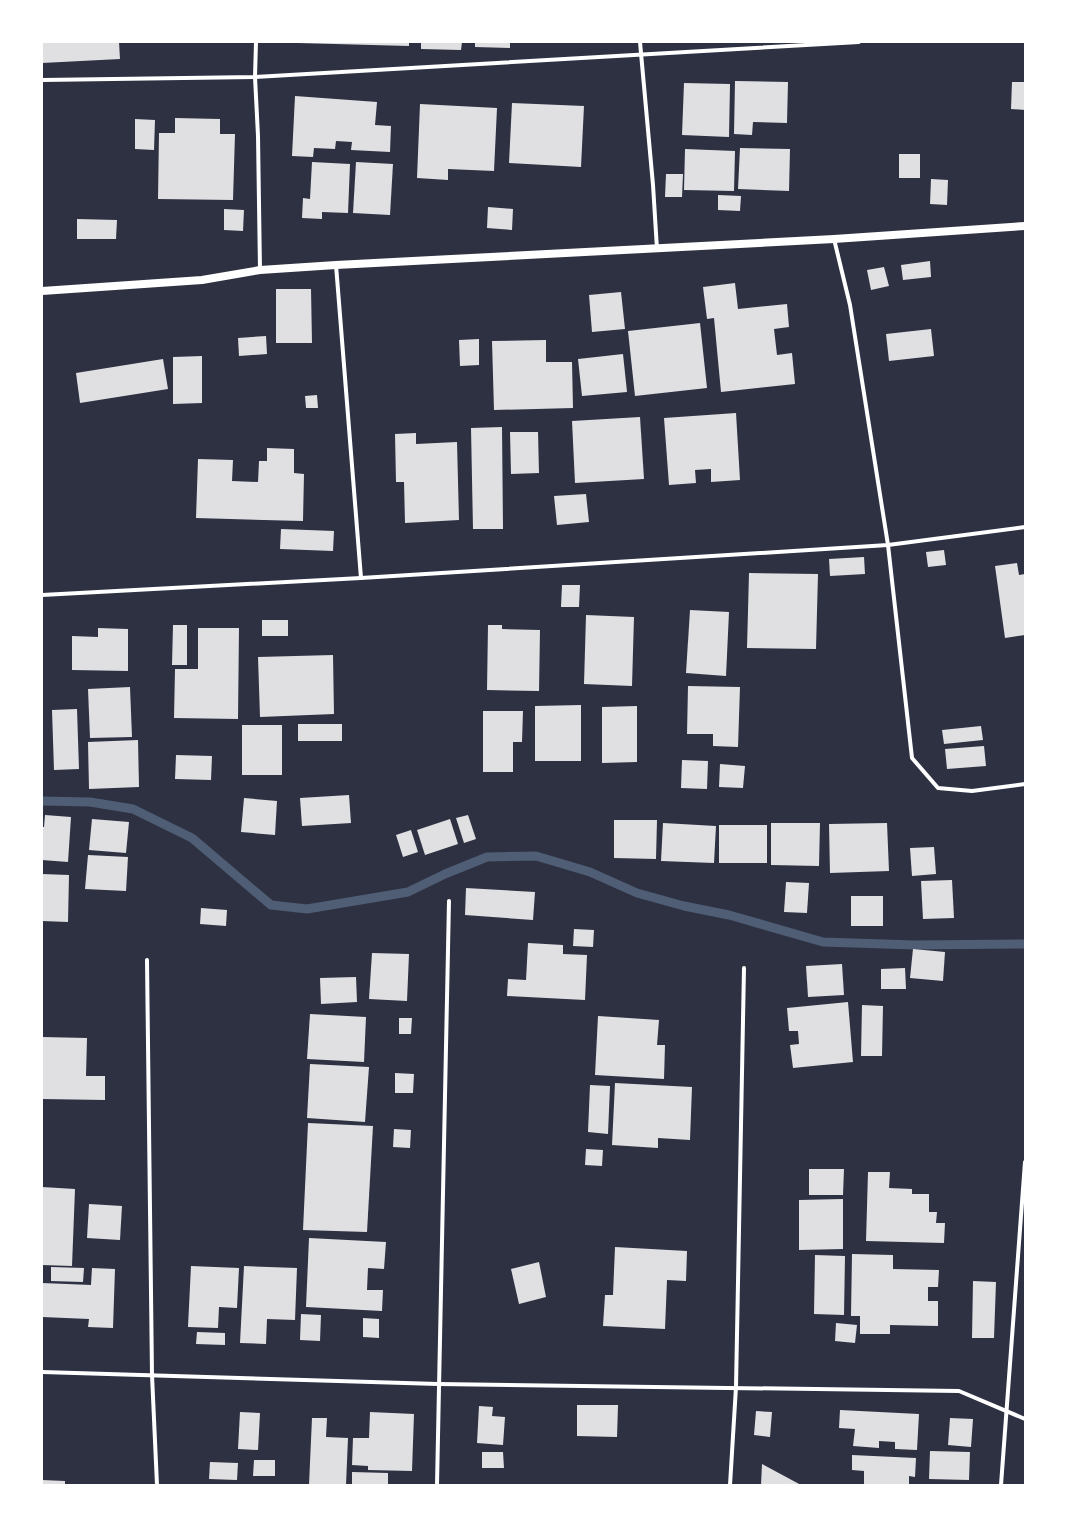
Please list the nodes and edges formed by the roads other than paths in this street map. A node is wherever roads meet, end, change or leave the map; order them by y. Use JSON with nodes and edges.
{"nodes":[{"id":1,"x":256,"y":42,"type":"edge"},
{"id":2,"x":640,"y":42,"type":"edge"},
{"id":3,"x":859,"y":42,"type":"edge"},
{"id":4,"x":640,"y":55,"type":"junction"},
{"id":5,"x":255,"y":77,"type":"junction"},
{"id":6,"x":42,"y":80,"type":"edge"},
{"id":7,"x":1025,"y":226,"type":"edge"},
{"id":8,"x":834,"y":240,"type":"junction"},
{"id":9,"x":657,"y":249,"type":"junction"},
{"id":10,"x":336,"y":265,"type":"junction"},
{"id":11,"x":260,"y":270,"type":"junction"},
{"id":12,"x":42,"y":291,"type":"edge"},
{"id":13,"x":1025,"y":527,"type":"edge"},
{"id":14,"x":888,"y":545,"type":"junction"},
{"id":15,"x":361,"y":578,"type":"junction"},
{"id":16,"x":42,"y":595,"type":"edge"},
{"id":17,"x":1025,"y":784,"type":"edge"},
{"id":18,"x":449,"y":901,"type":"dead end"},
{"id":19,"x":147,"y":960,"type":"dead end"},
{"id":20,"x":744,"y":968,"type":"dead end"},
{"id":21,"x":1025,"y":1162,"type":"edge"},
{"id":22,"x":42,"y":1372,"type":"edge"},
{"id":23,"x":152,"y":1375,"type":"junction"},
{"id":24,"x":438,"y":1384,"type":"junction"},
{"id":25,"x":736,"y":1387,"type":"junction"},
{"id":26,"x":1007,"y":1411,"type":"junction"},
{"id":27,"x":1025,"y":1419,"type":"edge"},
{"id":28,"x":157,"y":1485,"type":"edge"},
{"id":29,"x":437,"y":1485,"type":"edge"},
{"id":30,"x":730,"y":1485,"type":"edge"},
{"id":31,"x":1001,"y":1485,"type":"edge"}],
"edges":[{"from":1,"to":5,"type":"street"},
{"from":2,"to":4,"type":"street"},
{"from":3,"to":4,"type":"street"},
{"from":4,"to":5,"type":"street"},
{"from":4,"to":9,"type":"street"},
{"from":5,"to":6,"type":"street"},
{"from":5,"to":11,"type":"street"},
{"from":7,"to":8,"type":"main road"},
{"from":8,"to":9,"type":"main road"},
{"from":8,"to":14,"type":"street"},
{"from":9,"to":10,"type":"main road"},
{"from":10,"to":11,"type":"main road"},
{"from":10,"to":15,"type":"street"},
{"from":11,"to":12,"type":"main road"},
{"from":13,"to":14,"type":"street"},
{"from":14,"to":15,"type":"street"},
{"from":14,"to":17,"type":"street"},
{"from":15,"to":16,"type":"street"},
{"from":18,"to":24,"type":"street"},
{"from":19,"to":23,"type":"street"},
{"from":20,"to":25,"type":"street"},
{"from":21,"to":26,"type":"street"},
{"from":22,"to":23,"type":"street"},
{"from":23,"to":24,"type":"street"},
{"from":23,"to":28,"type":"street"},
{"from":24,"to":25,"type":"street"},
{"from":24,"to":29,"type":"street"},
{"from":25,"to":26,"type":"street"},
{"from":25,"to":30,"type":"street"},
{"from":26,"to":27,"type":"street"},
{"from":26,"to":31,"type":"street"}]}
